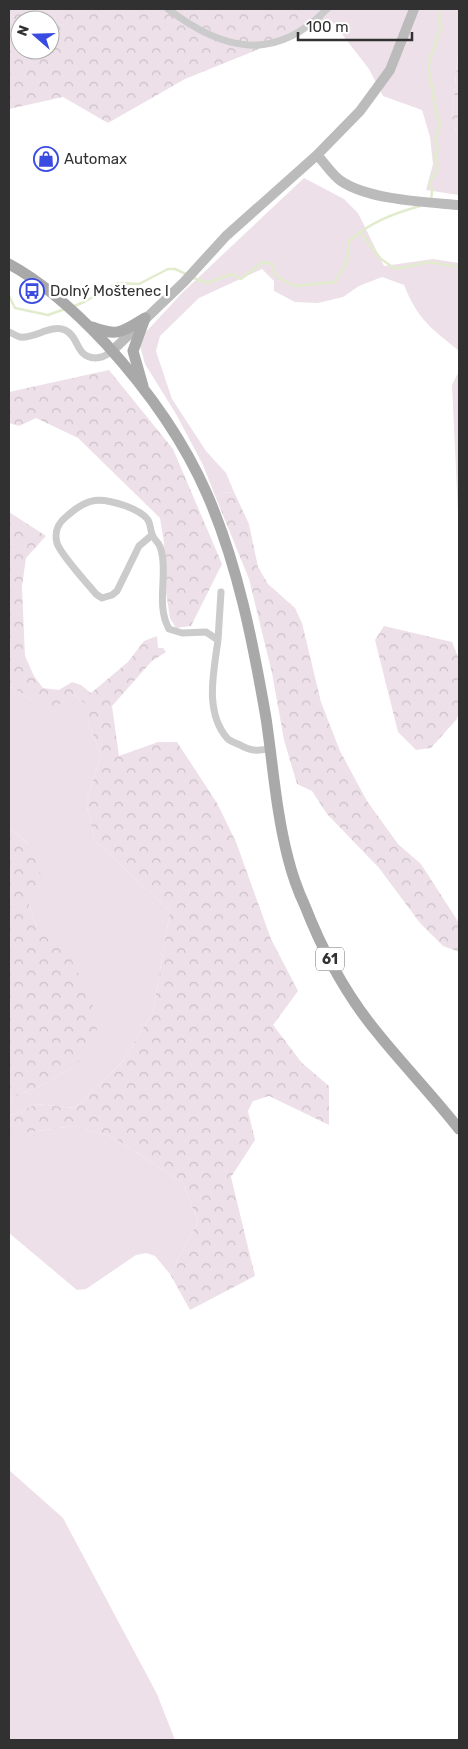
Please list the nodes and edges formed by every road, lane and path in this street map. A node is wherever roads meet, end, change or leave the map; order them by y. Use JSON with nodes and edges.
{"nodes":[{"id":1,"x":168,"y":9,"type":"edge"},
{"id":2,"x":327,"y":9,"type":"edge"},
{"id":3,"x":414,"y":9,"type":"edge"},
{"id":4,"x":317,"y":155,"type":"junction"},
{"id":5,"x":459,"y":205,"type":"edge"},
{"id":6,"x":9,"y":264,"type":"edge"},
{"id":7,"x":145,"y":318,"type":"junction"},
{"id":8,"x":89,"y":326,"type":"junction"},
{"id":9,"x":9,"y":332,"type":"edge"},
{"id":10,"x":112,"y":351,"type":"junction"},
{"id":11,"x":144,"y":390,"type":"junction"},
{"id":12,"x":152,"y":535,"type":"junction"},
{"id":13,"x":221,"y":592,"type":"dead end"},
{"id":14,"x":218,"y":640,"type":"junction"},
{"id":15,"x":270,"y":748,"type":"junction"},
{"id":16,"x":459,"y":1128,"type":"edge"}],
"edges":[{"from":1,"to":2,"type":"street"},
{"from":3,"to":4,"type":"street"},
{"from":4,"to":5,"type":"street"},
{"from":4,"to":7,"type":"street"},
{"from":6,"to":8,"type":"main road","number":"61"},
{"from":7,"to":8,"type":"main road"},
{"from":7,"to":10,"type":"street"},
{"from":7,"to":11,"type":"main road"},
{"from":8,"to":10,"type":"main road","number":"61"},
{"from":9,"to":10,"type":"street"},
{"from":10,"to":11,"type":"main road","number":"61"},
{"from":11,"to":15,"type":"main road","number":"61"},
{"from":12,"to":12,"type":"street"},
{"from":12,"to":14,"type":"street"},
{"from":13,"to":14,"type":"street"},
{"from":14,"to":15,"type":"street"},
{"from":15,"to":16,"type":"main road","number":"61"}]}
